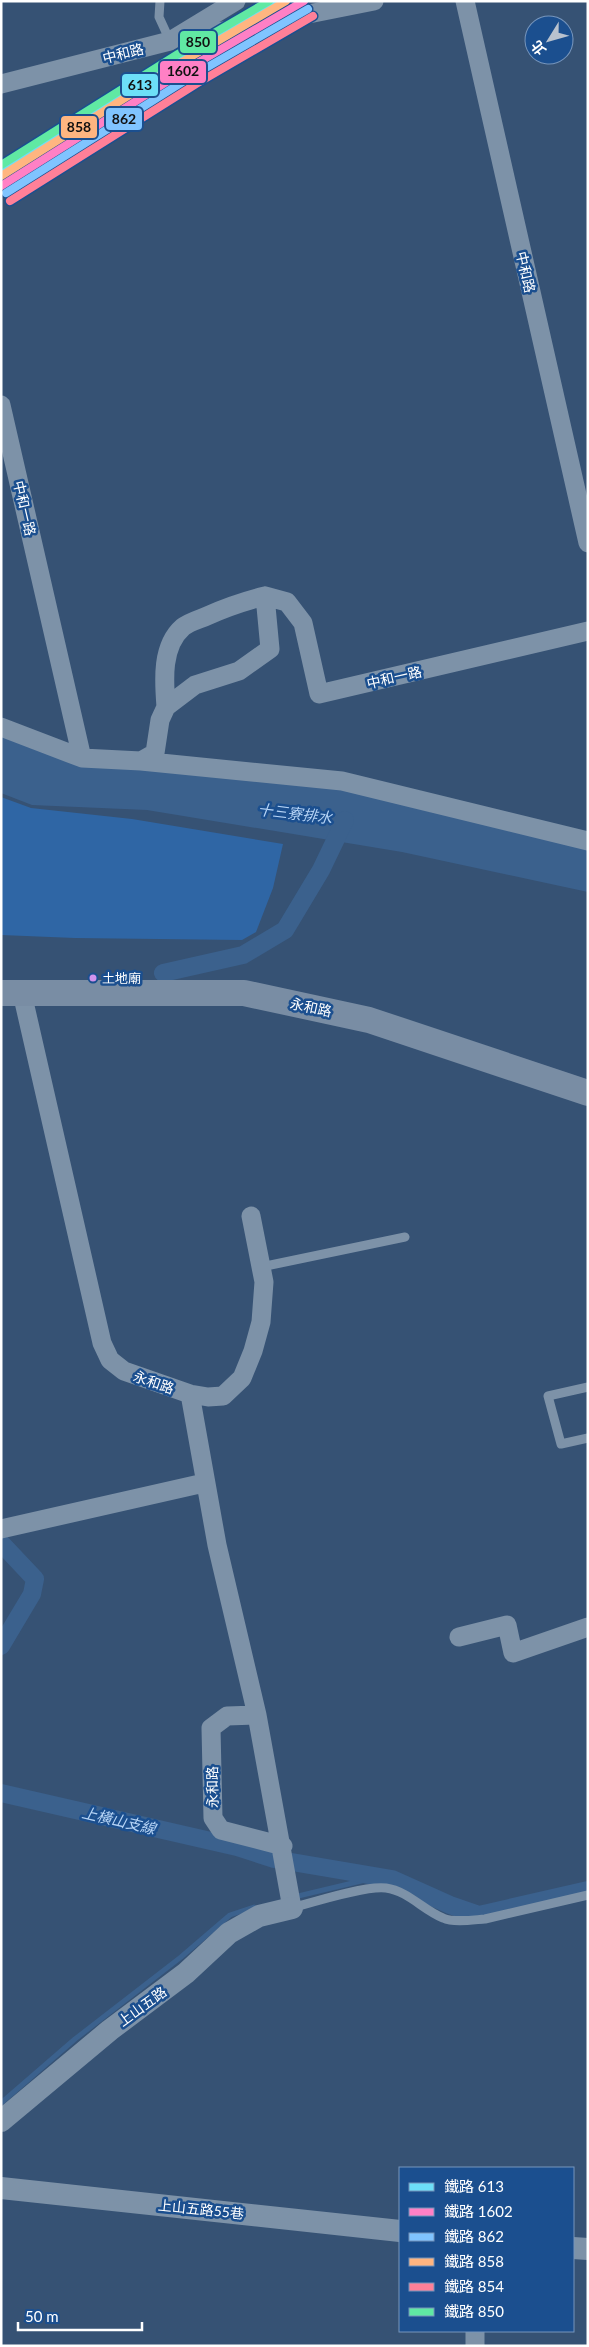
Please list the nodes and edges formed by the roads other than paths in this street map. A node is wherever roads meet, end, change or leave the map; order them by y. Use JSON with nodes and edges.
{"nodes":[{"id":1,"x":160,"y":1,"type":"edge"},
{"id":2,"x":236,"y":1,"type":"edge"},
{"id":3,"x":374,"y":1,"type":"edge"},
{"id":4,"x":465,"y":1,"type":"edge"},
{"id":5,"x":170,"y":41,"type":"junction"},
{"id":6,"x":1,"y":84,"type":"edge"},
{"id":7,"x":1,"y":405,"type":"edge"},
{"id":8,"x":588,"y":543,"type":"edge"},
{"id":9,"x":265,"y":596,"type":"junction"},
{"id":10,"x":588,"y":631,"type":"edge"},
{"id":11,"x":166,"y":707,"type":"junction"},
{"id":12,"x":1,"y":727,"type":"edge"},
{"id":13,"x":82,"y":758,"type":"junction"},
{"id":14,"x":141,"y":761,"type":"junction"},
{"id":15,"x":588,"y":841,"type":"edge"},
{"id":16,"x":12,"y":993,"type":"edge"},
{"id":17,"x":588,"y":1093,"type":"edge"},
{"id":18,"x":251,"y":1216,"type":"dead end"},
{"id":19,"x":405,"y":1237,"type":"dead end"},
{"id":20,"x":261,"y":1267,"type":"junction"},
{"id":21,"x":588,"y":1387,"type":"edge"},
{"id":22,"x":190,"y":1394,"type":"junction"},
{"id":23,"x":588,"y":1438,"type":"edge"},
{"id":24,"x":204,"y":1483,"type":"junction"},
{"id":25,"x":1,"y":1529,"type":"edge"},
{"id":26,"x":588,"y":1627,"type":"edge"},
{"id":27,"x":459,"y":1637,"type":"dead end"},
{"id":28,"x":257,"y":1715,"type":"junction"},
{"id":29,"x":283,"y":1851,"type":"junction"},
{"id":30,"x":588,"y":1895,"type":"edge"},
{"id":31,"x":292,"y":1908,"type":"junction"},
{"id":32,"x":4,"y":2115,"type":"edge"},
{"id":33,"x":1,"y":2188,"type":"edge"},
{"id":34,"x":399,"y":2231,"type":"edge"},
{"id":35,"x":574,"y":2248,"type":"edge"},
{"id":36,"x":588,"y":2249,"type":"edge"},
{"id":37,"x":475,"y":2332,"type":"edge"},
{"id":38,"x":475,"y":2346,"type":"edge"}],
"edges":[{"from":1,"to":5,"type":"lane"},
{"from":2,"to":5,"type":"street","name":"中和路"},
{"from":3,"to":5,"type":"street"},
{"from":4,"to":8,"type":"street","name":"中和路"},
{"from":5,"to":6,"type":"street","name":"中和路"},
{"from":7,"to":13,"type":"street","name":"中和一路"},
{"from":9,"to":10,"type":"street","name":"中和一路"},
{"from":9,"to":11,"type":"street"},
{"from":9,"to":11,"type":"street"},
{"from":11,"to":14,"type":"street"},
{"from":12,"to":13,"type":"street"},
{"from":13,"to":14,"type":"street"},
{"from":14,"to":15,"type":"street"},
{"from":16,"to":17,"type":"main road","name":"永和路"},
{"from":16,"to":22,"type":"street","name":"永和路"},
{"from":18,"to":20,"type":"street","name":"永和路"},
{"from":19,"to":20,"type":"lane"},
{"from":20,"to":22,"type":"street","name":"永和路"},
{"from":21,"to":23,"type":"lane"},
{"from":22,"to":24,"type":"street","name":"永和路"},
{"from":24,"to":25,"type":"street"},
{"from":24,"to":28,"type":"street","name":"永和路"},
{"from":26,"to":27,"type":"street"},
{"from":28,"to":29,"type":"street","name":"永和路"},
{"from":28,"to":29,"type":"street","name":"永和路"},
{"from":29,"to":31,"type":"street"},
{"from":30,"to":31,"type":"lane"},
{"from":31,"to":32,"type":"street","name":"上山五路"},
{"from":33,"to":34,"type":"street","name":"上山五路55巷"},
{"from":35,"to":36,"type":"street"},
{"from":37,"to":38,"type":"street"}]}
